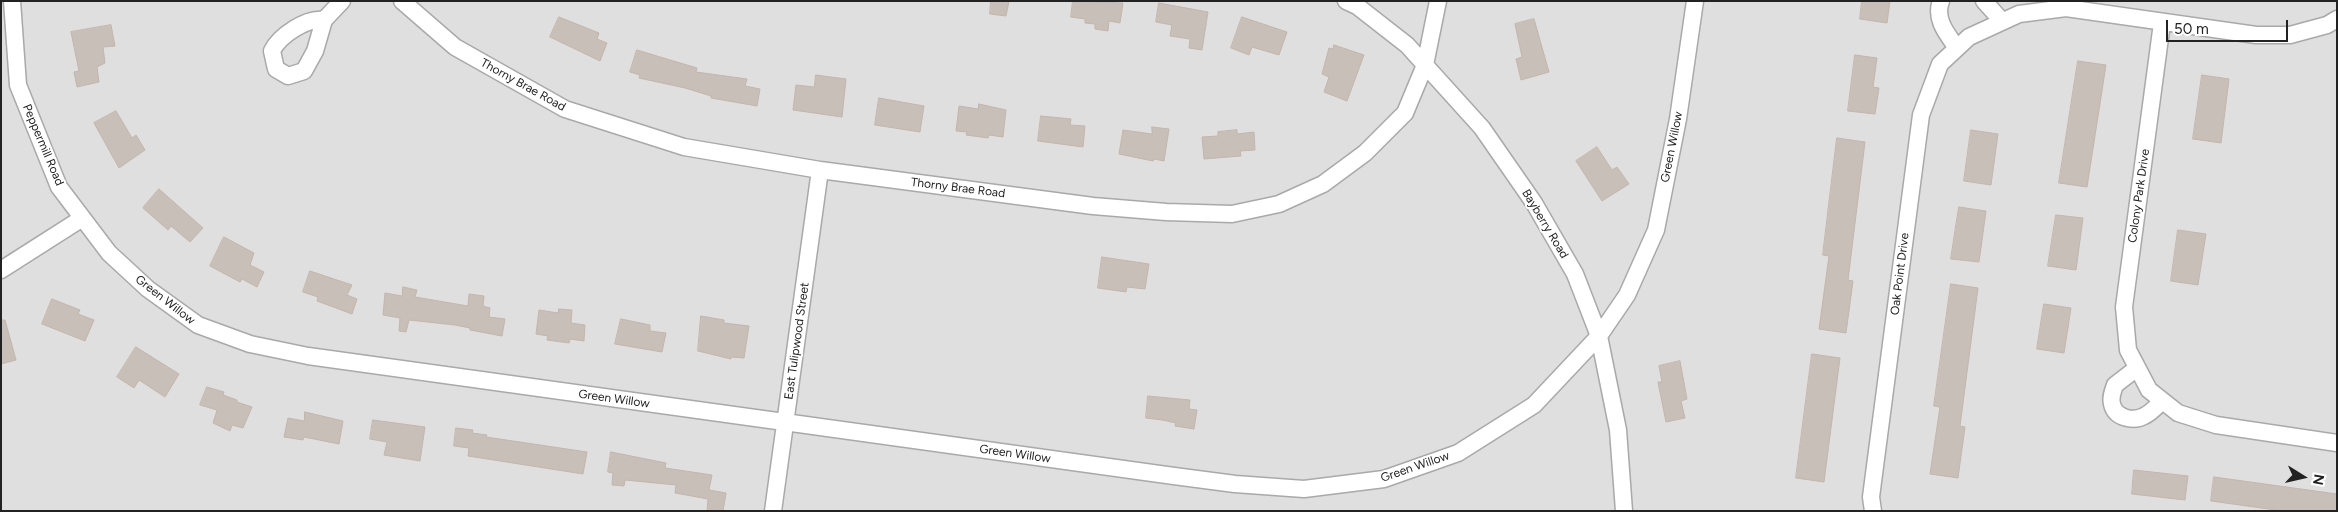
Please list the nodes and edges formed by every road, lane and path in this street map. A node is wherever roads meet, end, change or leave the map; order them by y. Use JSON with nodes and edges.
{"nodes":[{"id":1,"x":12,"y":1,"type":"edge"},
{"id":2,"x":342,"y":1,"type":"edge"},
{"id":3,"x":402,"y":1,"type":"edge"},
{"id":4,"x":1346,"y":1,"type":"edge"},
{"id":5,"x":1438,"y":1,"type":"edge"},
{"id":6,"x":1695,"y":1,"type":"edge"},
{"id":7,"x":1941,"y":1,"type":"edge"},
{"id":8,"x":1984,"y":1,"type":"edge"},
{"id":9,"x":2337,"y":19,"type":"edge"},
{"id":10,"x":324,"y":20,"type":"dead end"},
{"id":11,"x":2002,"y":21,"type":"junction"},
{"id":12,"x":2162,"y":23,"type":"junction"},
{"id":13,"x":1956,"y":48,"type":"junction"},
{"id":14,"x":1425,"y":65,"type":"junction"},
{"id":15,"x":820,"y":170,"type":"junction"},
{"id":16,"x":81,"y":219,"type":"junction"},
{"id":17,"x":1,"y":270,"type":"edge"},
{"id":18,"x":1599,"y":336,"type":"junction"},
{"id":19,"x":2137,"y":368,"type":"junction"},
{"id":20,"x":2162,"y":401,"type":"junction"},
{"id":21,"x":785,"y":423,"type":"junction"},
{"id":22,"x":2336,"y":439,"type":"edge"},
{"id":23,"x":773,"y":511,"type":"edge"},
{"id":24,"x":1624,"y":511,"type":"edge"},
{"id":25,"x":1872,"y":511,"type":"edge"}],
"edges":[{"from":1,"to":16,"type":"street","name":"Peppermill Road"},
{"from":2,"to":10,"type":"street"},
{"from":3,"to":15,"type":"street","name":"Thorny Brae Road"},
{"from":4,"to":14,"type":"street","name":"Bayberry Road"},
{"from":5,"to":14,"type":"street","name":"Thorny Brae Road"},
{"from":6,"to":18,"type":"street","name":"Green Willow"},
{"from":7,"to":13,"type":"street"},
{"from":8,"to":11,"type":"street"},
{"from":9,"to":12,"type":"street","name":"Oak Point Drive"},
{"from":11,"to":12,"type":"street","name":"Oak Point Drive"},
{"from":11,"to":13,"type":"street","name":"Oak Point Drive"},
{"from":12,"to":19,"type":"street","name":"Colony Park Drive"},
{"from":13,"to":25,"type":"street","name":"Oak Point Drive"},
{"from":14,"to":15,"type":"street","name":"Thorny Brae Road"},
{"from":14,"to":18,"type":"street","name":"Bayberry Road"},
{"from":15,"to":21,"type":"street","name":"East Tulipwood Street"},
{"from":16,"to":17,"type":"street"},
{"from":16,"to":21,"type":"street","name":"Green Willow"},
{"from":18,"to":21,"type":"street","name":"Green Willow"},
{"from":18,"to":24,"type":"street","name":"Bayberry Road"},
{"from":19,"to":20,"type":"street","name":"Colony Park Drive"},
{"from":19,"to":20,"type":"street"},
{"from":20,"to":22,"type":"street","name":"Colony Park Drive"},
{"from":21,"to":23,"type":"street","name":"East Tulipwood Street"}]}
